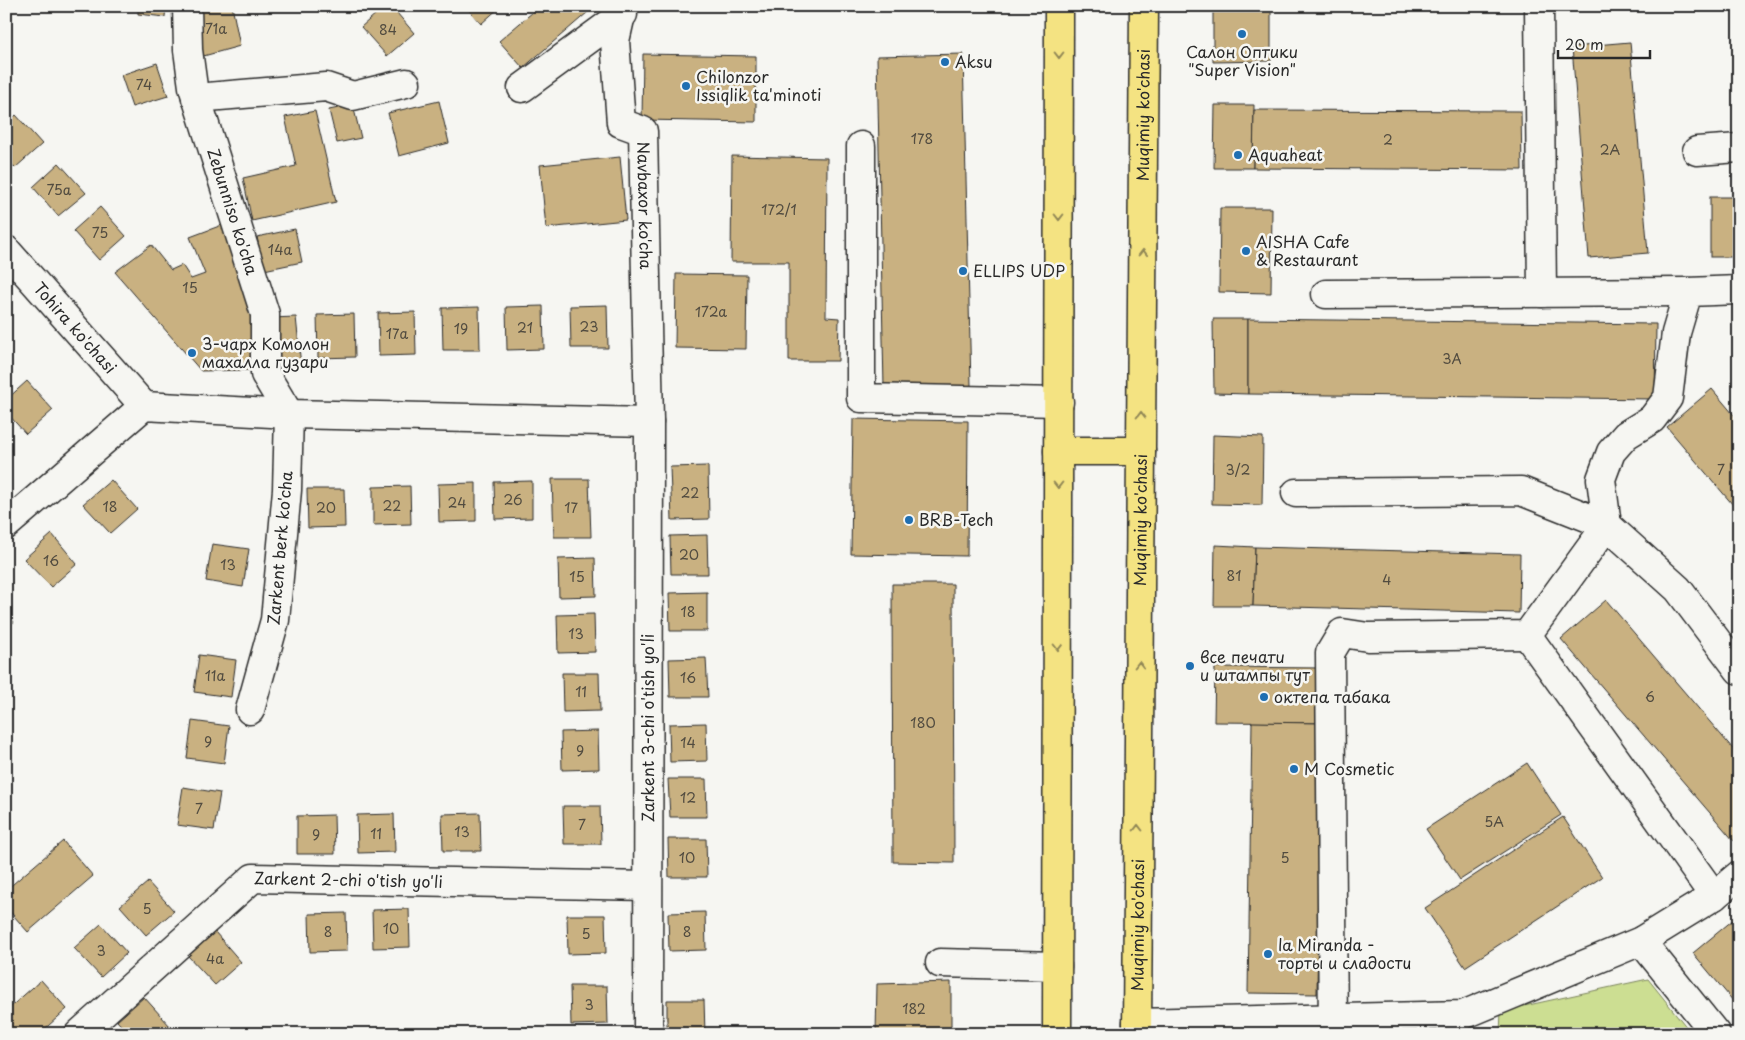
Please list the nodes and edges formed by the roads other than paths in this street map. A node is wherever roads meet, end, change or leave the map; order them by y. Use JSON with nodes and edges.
{"nodes":[{"id":1,"x":187,"y":6,"type":"edge"},
{"id":2,"x":1059,"y":6,"type":"edge"},
{"id":3,"x":1144,"y":6,"type":"edge"},
{"id":4,"x":1539,"y":6,"type":"edge"},
{"id":5,"x":623,"y":10,"type":"edge"},
{"id":6,"x":406,"y":83,"type":"dead end"},
{"id":7,"x":522,"y":88,"type":"dead end"},
{"id":8,"x":196,"y":98,"type":"junction"},
{"id":9,"x":861,"y":146,"type":"dead end"},
{"id":10,"x":1739,"y":148,"type":"edge"},
{"id":11,"x":1697,"y":151,"type":"dead end"},
{"id":12,"x":6,"y":250,"type":"edge"},
{"id":13,"x":1739,"y":290,"type":"edge"},
{"id":14,"x":1688,"y":292,"type":"junction"},
{"id":15,"x":1542,"y":293,"type":"junction"},
{"id":16,"x":1326,"y":294,"type":"dead end"},
{"id":17,"x":1058,"y":402,"type":"junction"},
{"id":18,"x":144,"y":406,"type":"junction"},
{"id":19,"x":289,"y":414,"type":"junction"},
{"id":20,"x":650,"y":422,"type":"junction"},
{"id":21,"x":1058,"y":451,"type":"junction"},
{"id":22,"x":1141,"y":451,"type":"junction"},
{"id":23,"x":1296,"y":493,"type":"dead end"},
{"id":24,"x":6,"y":525,"type":"edge"},
{"id":25,"x":1607,"y":525,"type":"junction"},
{"id":26,"x":1528,"y":635,"type":"junction"},
{"id":27,"x":1739,"y":670,"type":"edge"},
{"id":28,"x":250,"y":710,"type":"dead end"},
{"id":29,"x":1739,"y":875,"type":"edge"},
{"id":30,"x":647,"y":886,"type":"junction"},
{"id":31,"x":1714,"y":896,"type":"junction"},
{"id":32,"x":1641,"y":941,"type":"junction"},
{"id":33,"x":940,"y":963,"type":"dead end"},
{"id":34,"x":1057,"y":966,"type":"junction"},
{"id":35,"x":1333,"y":1025,"type":"edge"},
{"id":36,"x":1137,"y":1028,"type":"edge"},
{"id":37,"x":79,"y":1034,"type":"edge"},
{"id":38,"x":648,"y":1034,"type":"edge"},
{"id":39,"x":1056,"y":1034,"type":"edge"},
{"id":40,"x":1716,"y":1034,"type":"edge"}],
"edges":[{"from":1,"to":8,"type":"street","name":"Zebunniso ko'cha"},
{"from":2,"to":17,"type":"main road","one_way":true},
{"from":22,"to":3,"type":"main road","name":"Muqimiy ko'chasi","one_way":true},
{"from":4,"to":15,"type":"street"},
{"from":5,"to":7,"type":"street"},
{"from":5,"to":20,"type":"street","name":"Navbaxor ko'cha"},
{"from":6,"to":8,"type":"street"},
{"from":8,"to":19,"type":"street","name":"Zebunniso ko'cha"},
{"from":9,"to":17,"type":"street"},
{"from":10,"to":11,"type":"street"},
{"from":12,"to":18,"type":"street","name":"Tohira ko'chasi"},
{"from":13,"to":14,"type":"street"},
{"from":14,"to":15,"type":"street"},
{"from":14,"to":25,"type":"street"},
{"from":15,"to":16,"type":"street"},
{"from":17,"to":21,"type":"main road"},
{"from":18,"to":19,"type":"street"},
{"from":18,"to":24,"type":"street"},
{"from":19,"to":20,"type":"street"},
{"from":19,"to":28,"type":"street","name":"Zarkent berk ko'cha"},
{"from":20,"to":30,"type":"street","name":"Zarkent 3-chi o'tish yo'li"},
{"from":21,"to":22,"type":"main road"},
{"from":21,"to":34,"type":"main road","one_way":true},
{"from":36,"to":22,"type":"main road","name":"Muqimiy ko'chasi","one_way":true},
{"from":23,"to":25,"type":"street"},
{"from":25,"to":26,"type":"street"},
{"from":25,"to":27,"type":"street"},
{"from":26,"to":31,"type":"street"},
{"from":26,"to":35,"type":"street"},
{"from":29,"to":31,"type":"street"},
{"from":30,"to":37,"type":"street","name":"Zarkent 2-chi o'tish yo'li"},
{"from":30,"to":38,"type":"street","name":"Zarkent 3-chi o'tish yo'li"},
{"from":31,"to":32,"type":"street"},
{"from":32,"to":35,"type":"street"},
{"from":32,"to":40,"type":"street"},
{"from":33,"to":34,"type":"street"},
{"from":34,"to":39,"type":"main road"},
{"from":35,"to":36,"type":"street"}]}
